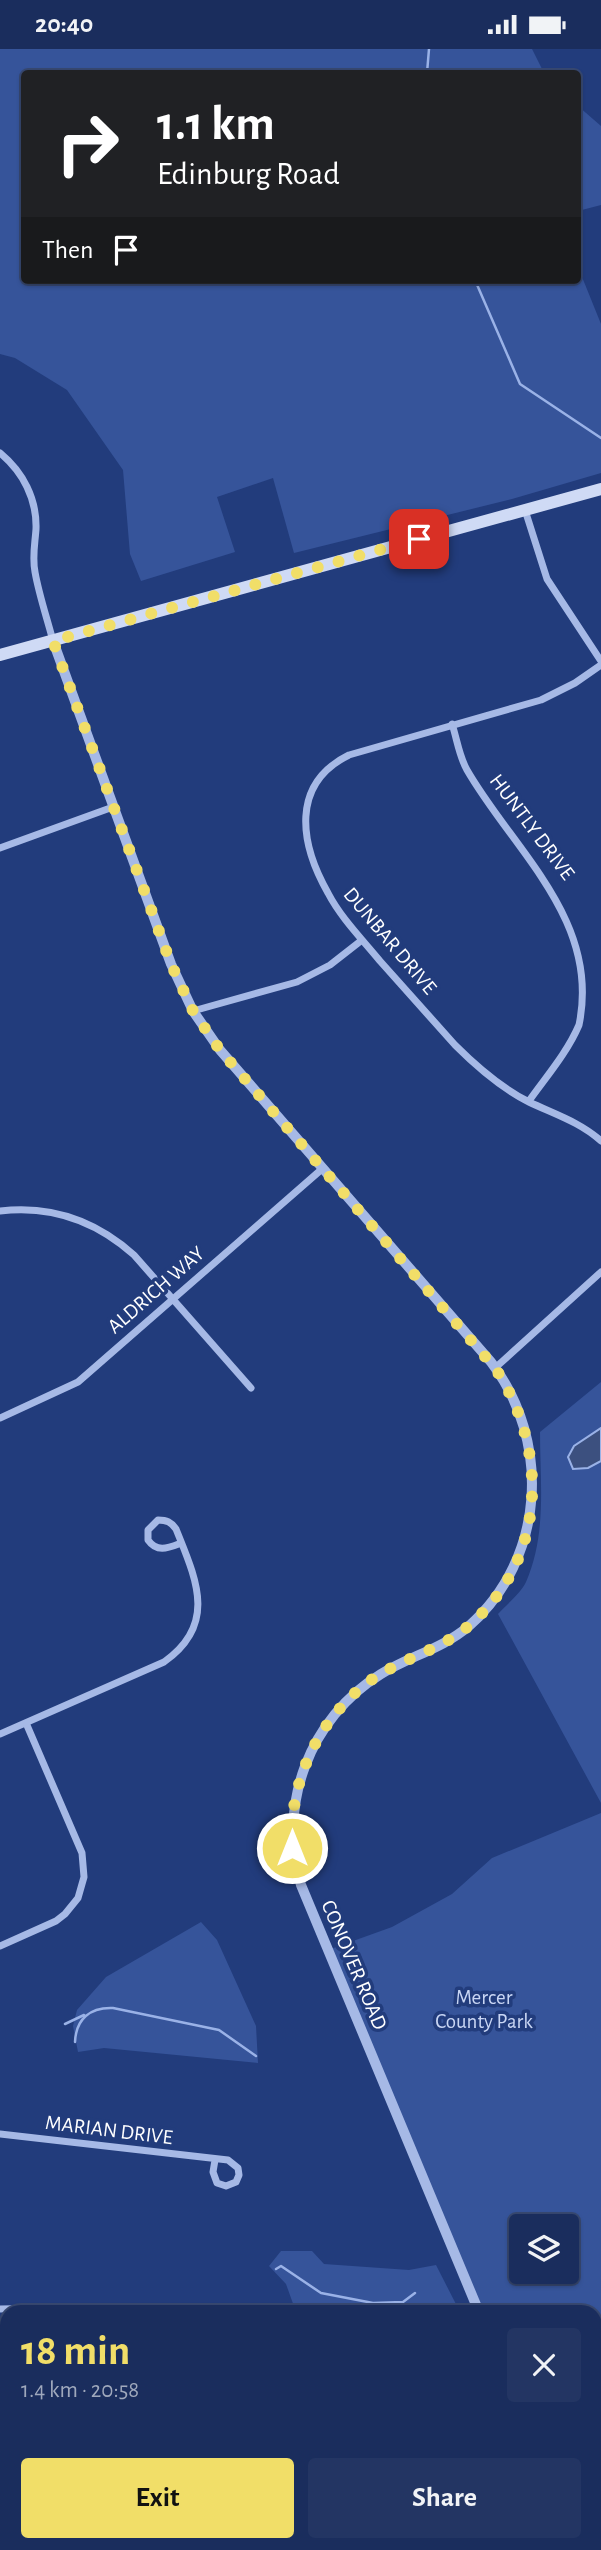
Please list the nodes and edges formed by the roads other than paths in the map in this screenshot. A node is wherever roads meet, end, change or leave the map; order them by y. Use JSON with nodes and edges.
{"nodes":[{"id":1,"x":0,"y":453,"type":"edge"},
{"id":2,"x":601,"y":489,"type":"edge"},
{"id":3,"x":525,"y":510,"type":"junction"},
{"id":4,"x":53,"y":641,"type":"junction"},
{"id":5,"x":0,"y":656,"type":"edge"},
{"id":6,"x":601,"y":663,"type":"edge"},
{"id":7,"x":452,"y":724,"type":"junction"},
{"id":8,"x":113,"y":807,"type":"junction"},
{"id":9,"x":0,"y":848,"type":"edge"},
{"id":10,"x":567,"y":902,"type":"dead end"},
{"id":11,"x":362,"y":940,"type":"junction"},
{"id":12,"x":589,"y":971,"type":"dead end"},
{"id":13,"x":193,"y":1011,"type":"junction"},
{"id":14,"x":529,"y":1101,"type":"junction"},
{"id":15,"x":601,"y":1141,"type":"edge"},
{"id":16,"x":322,"y":1169,"type":"junction"},
{"id":17,"x":0,"y":1212,"type":"edge"},
{"id":18,"x":601,"y":1272,"type":"edge"},
{"id":19,"x":173,"y":1299,"type":"junction"},
{"id":20,"x":495,"y":1368,"type":"junction"},
{"id":21,"x":251,"y":1388,"type":"dead end"},
{"id":22,"x":0,"y":1417,"type":"edge"},
{"id":23,"x":181,"y":1543,"type":"junction"},
{"id":24,"x":26,"y":1723,"type":"junction"},
{"id":25,"x":0,"y":1734,"type":"edge"},
{"id":26,"x":0,"y":1946,"type":"edge"},
{"id":27,"x":0,"y":2134,"type":"edge"},
{"id":28,"x":215,"y":2160,"type":"dead end"},
{"id":29,"x":476,"y":2305,"type":"edge"}],
"edges":[{"from":1,"to":4,"type":"street"},
{"from":2,"to":3,"type":"main road"},
{"from":3,"to":4,"type":"main road"},
{"from":3,"to":6,"type":"street"},
{"from":4,"to":5,"type":"main road"},
{"from":4,"to":8,"type":"street","name":"CONOVER ROAD"},
{"from":6,"to":7,"type":"street","name":"DUNBAR DRIVE"},
{"from":7,"to":10,"type":"street","name":"HUNTLY DRIVE"},
{"from":7,"to":11,"type":"street","name":"DUNBAR DRIVE"},
{"from":8,"to":9,"type":"street"},
{"from":8,"to":13,"type":"street","name":"CONOVER ROAD"},
{"from":11,"to":13,"type":"street"},
{"from":11,"to":14,"type":"street","name":"DUNBAR DRIVE"},
{"from":12,"to":14,"type":"street"},
{"from":13,"to":16,"type":"street","name":"CONOVER ROAD"},
{"from":14,"to":15,"type":"street","name":"DUNBAR DRIVE"},
{"from":16,"to":19,"type":"street","name":"ALDRICH WAY"},
{"from":16,"to":20,"type":"street","name":"CONOVER ROAD"},
{"from":17,"to":19,"type":"street"},
{"from":18,"to":20,"type":"street"},
{"from":19,"to":21,"type":"street"},
{"from":19,"to":22,"type":"street","name":"ALDRICH WAY"},
{"from":20,"to":29,"type":"street","name":"CONOVER ROAD"},
{"from":23,"to":23,"type":"street"},
{"from":23,"to":24,"type":"street"},
{"from":24,"to":25,"type":"street"},
{"from":24,"to":26,"type":"street"},
{"from":27,"to":28,"type":"street","name":"MARIAN DRIVE"}]}
